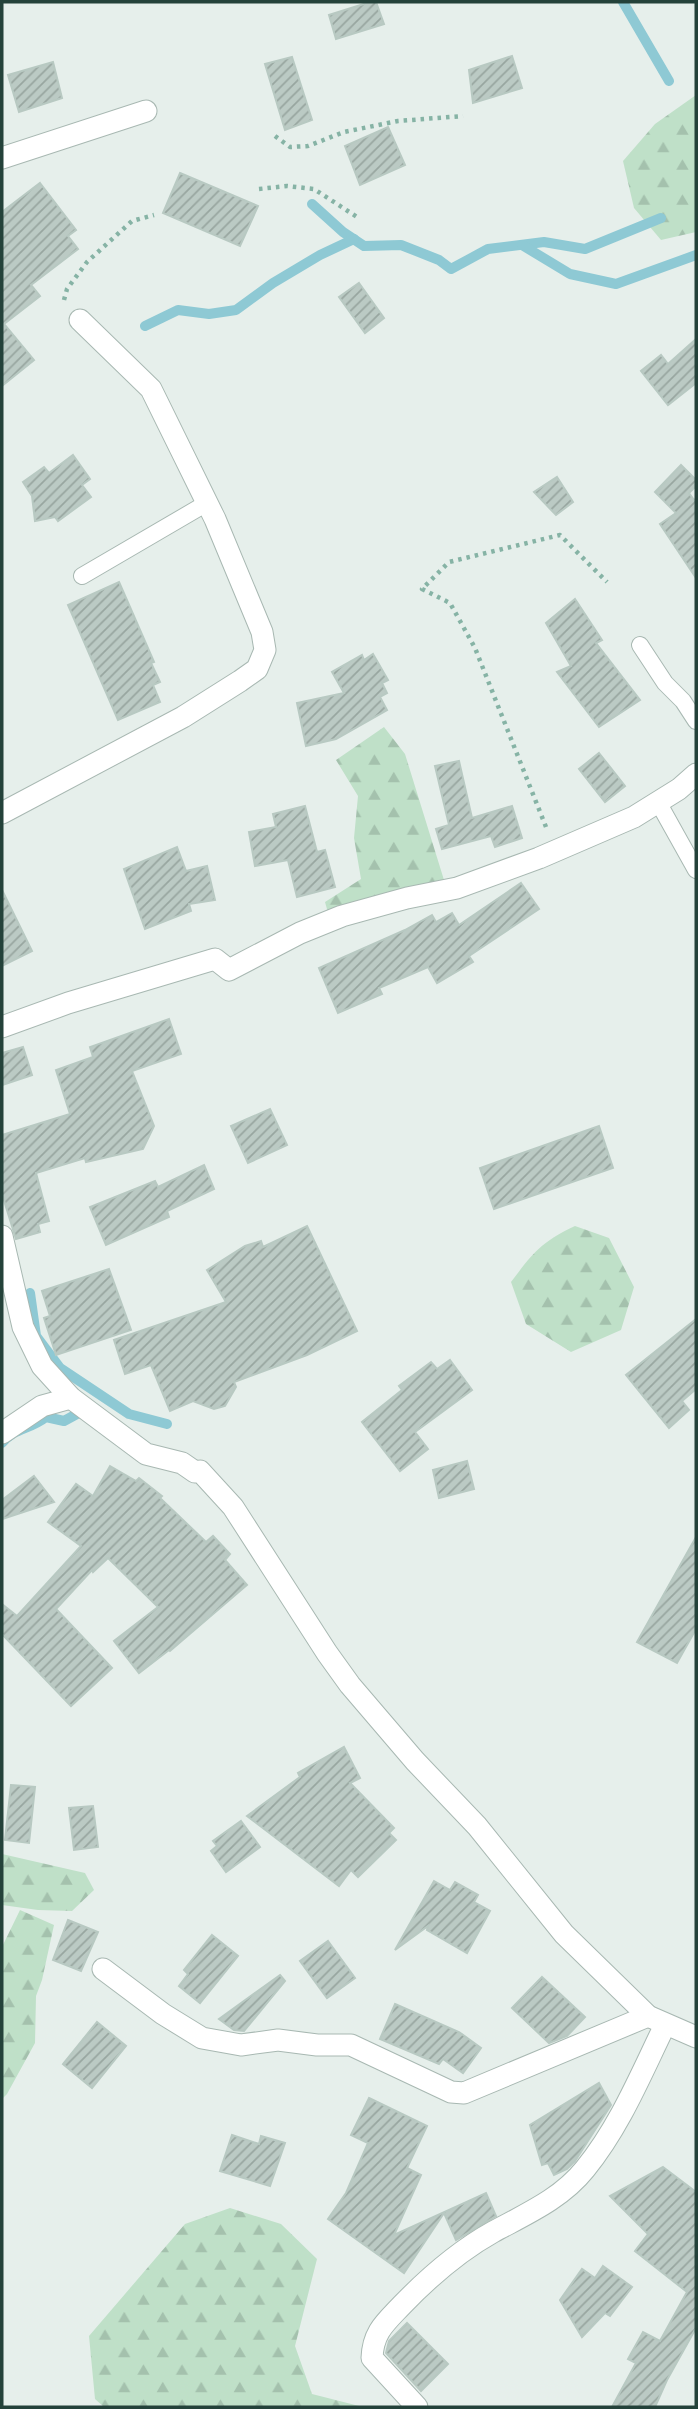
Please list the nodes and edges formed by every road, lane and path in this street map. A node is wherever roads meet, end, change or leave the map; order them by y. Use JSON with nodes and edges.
{"nodes":[{"id":1,"x":145,"y":111,"type":"dead end"},
{"id":2,"x":463,"y":116,"type":"dead end"},
{"id":3,"x":275,"y":136,"type":"dead end"},
{"id":4,"x":2,"y":158,"type":"edge"},
{"id":5,"x":259,"y":189,"type":"dead end"},
{"id":6,"x":154,"y":215,"type":"dead end"},
{"id":7,"x":357,"y":217,"type":"dead end"},
{"id":8,"x":80,"y":320,"type":"joint"},
{"id":9,"x":207,"y":503,"type":"junction"},
{"id":10,"x":82,"y":576,"type":"dead end"},
{"id":11,"x":607,"y":582,"type":"dead end"},
{"id":12,"x":640,"y":645,"type":"dead end"},
{"id":13,"x":696,"y":721,"type":"edge"},
{"id":14,"x":696,"y":774,"type":"edge"},
{"id":15,"x":658,"y":802,"type":"junction"},
{"id":16,"x":2,"y":813,"type":"edge"},
{"id":17,"x":556,"y":850,"type":"junction"},
{"id":18,"x":696,"y":870,"type":"edge"},
{"id":19,"x":2,"y":1027,"type":"edge"},
{"id":20,"x":2,"y":1237,"type":"edge"},
{"id":21,"x":71,"y":1398,"type":"junction"},
{"id":22,"x":2,"y":1433,"type":"edge"},
{"id":23,"x":103,"y":1969,"type":"dead end"},
{"id":24,"x":657,"y":2020,"type":"junction"},
{"id":25,"x":696,"y":2037,"type":"edge"},
{"id":26,"x":417,"y":2407,"type":"edge"}],
"edges":[{"from":1,"to":4,"type":"street"},
{"from":2,"to":3,"type":"path"},
{"from":5,"to":7,"type":"path"},
{"from":6,"to":8,"type":"path"},
{"from":8,"to":9,"type":"street"},
{"from":9,"to":10,"type":"lane"},
{"from":9,"to":16,"type":"street"},
{"from":11,"to":17,"type":"path"},
{"from":12,"to":13,"type":"lane"},
{"from":14,"to":15,"type":"street"},
{"from":15,"to":17,"type":"street"},
{"from":15,"to":18,"type":"lane"},
{"from":17,"to":19,"type":"street"},
{"from":20,"to":21,"type":"street"},
{"from":21,"to":22,"type":"street"},
{"from":21,"to":24,"type":"street"},
{"from":23,"to":24,"type":"street"},
{"from":24,"to":25,"type":"street"},
{"from":24,"to":26,"type":"street"}]}
